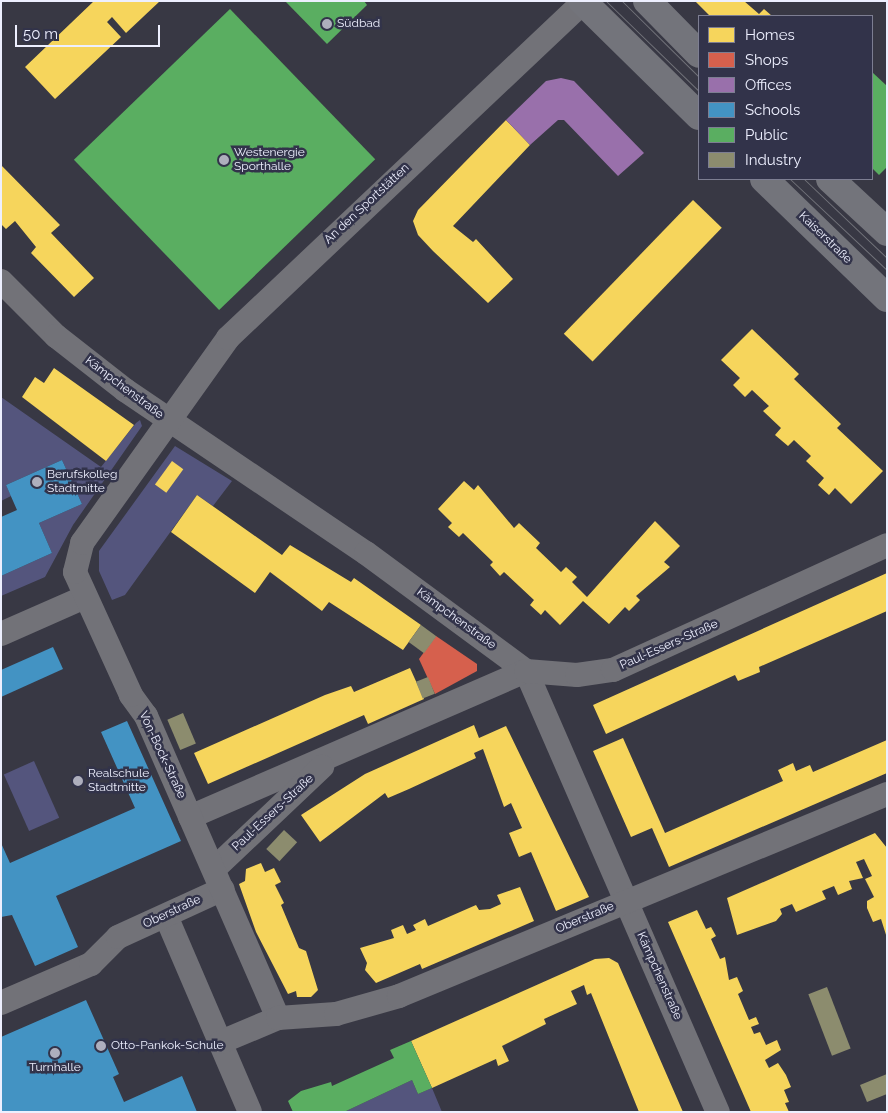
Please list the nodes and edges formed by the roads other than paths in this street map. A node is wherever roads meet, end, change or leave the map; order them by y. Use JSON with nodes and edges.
{"nodes":[{"id":1,"x":648,"y":1,"type":"edge"},
{"id":2,"x":583,"y":2,"type":"edge"},
{"id":3,"x":698,"y":53,"type":"edge"},
{"id":4,"x":698,"y":115,"type":"edge"},
{"id":5,"x":765,"y":180,"type":"edge"},
{"id":6,"x":831,"y":180,"type":"edge"},
{"id":7,"x":887,"y":232,"type":"edge"},
{"id":8,"x":1,"y":281,"type":"edge"},
{"id":9,"x":887,"y":298,"type":"edge"},
{"id":10,"x":170,"y":422,"type":"junction"},
{"id":11,"x":887,"y":545,"type":"edge"},
{"id":12,"x":85,"y":597,"type":"junction"},
{"id":13,"x":1,"y":634,"type":"edge"},
{"id":14,"x":526,"y":671,"type":"junction"},
{"id":15,"x":332,"y":757,"type":"junction"},
{"id":16,"x":887,"y":794,"type":"edge"},
{"id":17,"x":190,"y":817,"type":"junction"},
{"id":18,"x":218,"y":879,"type":"junction"},
{"id":19,"x":626,"y":901,"type":"junction"},
{"id":20,"x":166,"y":916,"type":"junction"},
{"id":21,"x":1,"y":1003,"type":"edge"},
{"id":22,"x":278,"y":1018,"type":"junction"},
{"id":23,"x":220,"y":1042,"type":"junction"},
{"id":24,"x":250,"y":1112,"type":"edge"},
{"id":25,"x":718,"y":1112,"type":"edge"}],
"edges":[{"from":1,"to":3,"type":"main road"},
{"from":2,"to":4,"type":"main road"},
{"from":2,"to":10,"type":"street","name":"An den Sportstätten"},
{"from":5,"to":9,"type":"main road","name":"Kaiserstraße"},
{"from":6,"to":7,"type":"main road"},
{"from":8,"to":10,"type":"street","name":"Kämpchenstraße"},
{"from":10,"to":12,"type":"street","name":"Von-Bock-Straße"},
{"from":10,"to":14,"type":"street","name":"Kämpchenstraße"},
{"from":11,"to":14,"type":"street","name":"Paul-Essers-Straße"},
{"from":12,"to":13,"type":"street"},
{"from":12,"to":17,"type":"street","name":"Von-Bock-Straße"},
{"from":14,"to":15,"type":"street","name":"Paul-Essers-Straße"},
{"from":14,"to":19,"type":"street","name":"Kämpchenstraße"},
{"from":15,"to":17,"type":"street","name":"Paul-Essers-Straße"},
{"from":15,"to":18,"type":"street","name":"Paul-Essers-Straße"},
{"from":16,"to":19,"type":"street","name":"Oberstraße"},
{"from":17,"to":18,"type":"street","name":"Von-Bock-Straße"},
{"from":18,"to":20,"type":"street","name":"Oberstraße"},
{"from":18,"to":22,"type":"street"},
{"from":19,"to":22,"type":"street","name":"Oberstraße"},
{"from":19,"to":25,"type":"street","name":"Kämpchenstraße"},
{"from":20,"to":21,"type":"street","name":"Oberstraße"},
{"from":20,"to":23,"type":"street"},
{"from":22,"to":23,"type":"street","name":"Oberstraße"},
{"from":23,"to":24,"type":"street"}]}
